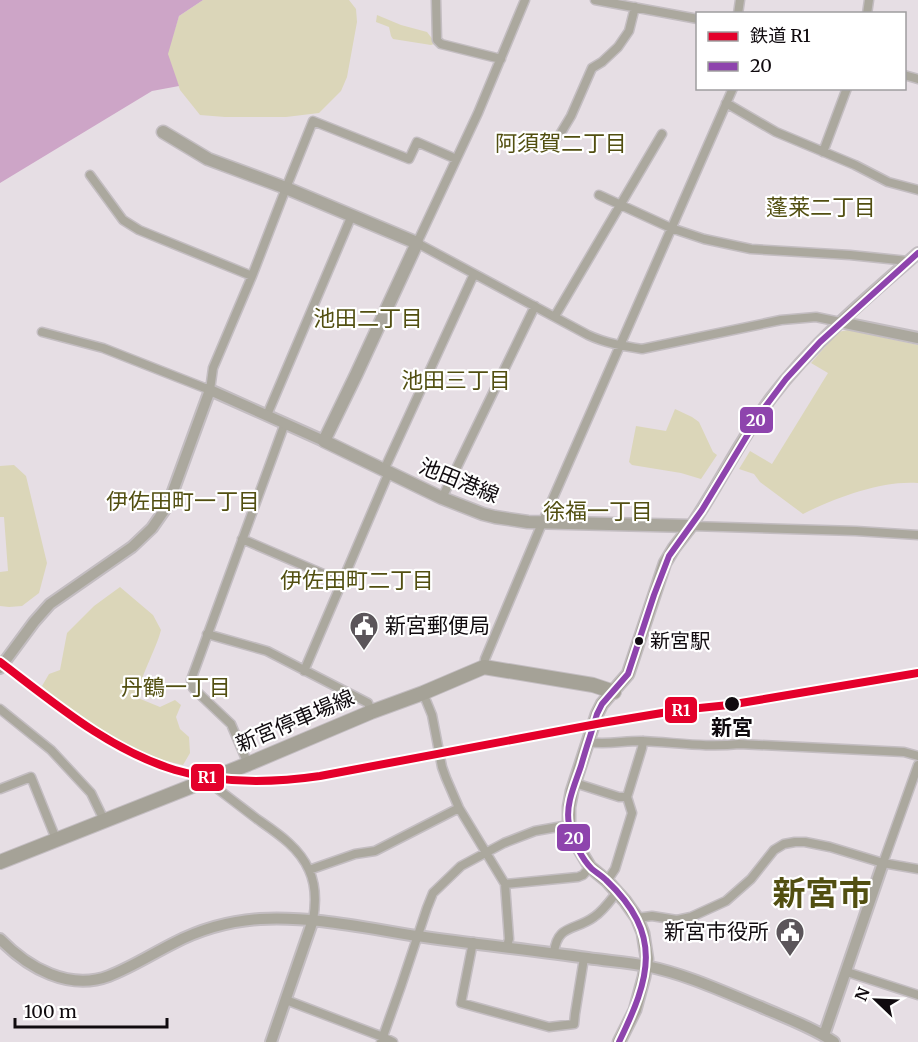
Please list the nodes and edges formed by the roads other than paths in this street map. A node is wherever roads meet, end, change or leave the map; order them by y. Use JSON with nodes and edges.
{"nodes":[{"id":1,"x":436,"y":0,"type":"edge"},
{"id":2,"x":525,"y":0,"type":"edge"},
{"id":3,"x":595,"y":0,"type":"edge"},
{"id":4,"x":635,"y":7,"type":"junction"},
{"id":5,"x":696,"y":19,"type":"edge"},
{"id":6,"x":501,"y":59,"type":"junction"},
{"id":7,"x":732,"y":90,"type":"edge"},
{"id":8,"x":846,"y":90,"type":"edge"},
{"id":9,"x":726,"y":103,"type":"junction"},
{"id":10,"x":163,"y":132,"type":"dead end"},
{"id":11,"x":662,"y":134,"type":"dead end"},
{"id":12,"x":559,"y":136,"type":"dead end"},
{"id":13,"x":823,"y":152,"type":"junction"},
{"id":14,"x":456,"y":159,"type":"junction"},
{"id":15,"x":90,"y":175,"type":"dead end"},
{"id":16,"x":286,"y":188,"type":"junction"},
{"id":17,"x":918,"y":190,"type":"edge"},
{"id":18,"x":599,"y":195,"type":"dead end"},
{"id":19,"x":620,"y":206,"type":"junction"},
{"id":20,"x":352,"y":215,"type":"junction"},
{"id":21,"x":671,"y":228,"type":"junction"},
{"id":22,"x":417,"y":243,"type":"junction"},
{"id":23,"x":914,"y":258,"type":"edge"},
{"id":24,"x":474,"y":274,"type":"junction"},
{"id":25,"x":252,"y":276,"type":"junction"},
{"id":26,"x":535,"y":306,"type":"junction"},
{"id":27,"x":555,"y":316,"type":"junction"},
{"id":28,"x":840,"y":322,"type":"junction"},
{"id":29,"x":42,"y":332,"type":"dead end"},
{"id":30,"x":918,"y":338,"type":"edge"},
{"id":31,"x":620,"y":345,"type":"junction"},
{"id":32,"x":210,"y":390,"type":"junction"},
{"id":33,"x":267,"y":415,"type":"junction"},
{"id":34,"x":285,"y":423,"type":"junction"},
{"id":35,"x":324,"y":441,"type":"junction"},
{"id":36,"x":386,"y":471,"type":"junction"},
{"id":37,"x":442,"y":498,"type":"junction"},
{"id":38,"x":543,"y":521,"type":"junction"},
{"id":39,"x":691,"y":526,"type":"junction"},
{"id":40,"x":918,"y":535,"type":"edge"},
{"id":41,"x":242,"y":539,"type":"junction"},
{"id":42,"x":342,"y":582,"type":"junction"},
{"id":43,"x":207,"y":634,"type":"junction"},
{"id":44,"x":484,"y":667,"type":"junction"},
{"id":45,"x":0,"y":668,"type":"edge"},
{"id":46,"x":304,"y":671,"type":"junction"},
{"id":47,"x":614,"y":692,"type":"junction"},
{"id":48,"x":423,"y":693,"type":"junction"},
{"id":49,"x":0,"y":709,"type":"edge"},
{"id":50,"x":371,"y":712,"type":"junction"},
{"id":51,"x":643,"y":741,"type":"junction"},
{"id":52,"x":588,"y":742,"type":"junction"},
{"id":53,"x":918,"y":756,"type":"edge"},
{"id":54,"x":248,"y":764,"type":"junction"},
{"id":55,"x":918,"y":765,"type":"edge"},
{"id":56,"x":206,"y":780,"type":"junction"},
{"id":57,"x":575,"y":783,"type":"junction"},
{"id":58,"x":0,"y":789,"type":"edge"},
{"id":59,"x":627,"y":797,"type":"junction"},
{"id":60,"x":459,"y":808,"type":"junction"},
{"id":61,"x":104,"y":820,"type":"junction"},
{"id":62,"x":569,"y":825,"type":"junction"},
{"id":63,"x":56,"y":839,"type":"junction"},
{"id":64,"x":486,"y":852,"type":"junction"},
{"id":65,"x":0,"y":862,"type":"edge"},
{"id":66,"x":883,"y":863,"type":"junction"},
{"id":67,"x":590,"y":867,"type":"junction"},
{"id":68,"x":918,"y":869,"type":"edge"},
{"id":69,"x":309,"y":870,"type":"junction"},
{"id":70,"x":607,"y":881,"type":"junction"},
{"id":71,"x":505,"y":884,"type":"junction"},
{"id":72,"x":617,"y":892,"type":"junction"},
{"id":73,"x":637,"y":918,"type":"junction"},
{"id":74,"x":313,"y":920,"type":"junction"},
{"id":75,"x":418,"y":936,"type":"junction"},
{"id":76,"x":0,"y":939,"type":"edge"},
{"id":77,"x":473,"y":942,"type":"junction"},
{"id":78,"x":507,"y":946,"type":"junction"},
{"id":79,"x":554,"y":953,"type":"junction"},
{"id":80,"x":584,"y":958,"type":"junction"},
{"id":81,"x":646,"y":966,"type":"junction"},
{"id":82,"x":847,"y":972,"type":"junction"},
{"id":83,"x":918,"y":995,"type":"edge"},
{"id":84,"x":286,"y":1000,"type":"junction"},
{"id":85,"x":382,"y":1039,"type":"edge"},
{"id":86,"x":822,"y":1039,"type":"edge"},
{"id":87,"x":271,"y":1042,"type":"edge"},
{"id":88,"x":393,"y":1042,"type":"edge"},
{"id":89,"x":619,"y":1042,"type":"edge"},
{"id":90,"x":834,"y":1042,"type":"edge"}],
"edges":[{"from":1,"to":6,"type":"street"},
{"from":2,"to":6,"type":"street"},
{"from":3,"to":4,"type":"street"},
{"from":4,"to":5,"type":"street"},
{"from":4,"to":12,"type":"street"},
{"from":6,"to":14,"type":"street"},
{"from":7,"to":9,"type":"street"},
{"from":8,"to":13,"type":"street"},
{"from":9,"to":13,"type":"street"},
{"from":9,"to":21,"type":"street"},
{"from":10,"to":16,"type":"main road"},
{"from":11,"to":19,"type":"street"},
{"from":13,"to":17,"type":"street"},
{"from":14,"to":16,"type":"street"},
{"from":14,"to":22,"type":"street"},
{"from":15,"to":25,"type":"street"},
{"from":16,"to":20,"type":"main road"},
{"from":16,"to":25,"type":"street"},
{"from":18,"to":19,"type":"street"},
{"from":19,"to":21,"type":"street"},
{"from":19,"to":27,"type":"street"},
{"from":20,"to":22,"type":"main road"},
{"from":20,"to":33,"type":"street"},
{"from":21,"to":23,"type":"street"},
{"from":21,"to":31,"type":"street"},
{"from":22,"to":24,"type":"street"},
{"from":22,"to":35,"type":"main road"},
{"from":23,"to":28,"type":"street"},
{"from":24,"to":26,"type":"street"},
{"from":24,"to":36,"type":"street"},
{"from":25,"to":32,"type":"street"},
{"from":26,"to":27,"type":"street"},
{"from":26,"to":37,"type":"street"},
{"from":27,"to":31,"type":"street"},
{"from":28,"to":30,"type":"street"},
{"from":28,"to":31,"type":"street"},
{"from":28,"to":39,"type":"street"},
{"from":29,"to":32,"type":"street"},
{"from":31,"to":38,"type":"street"},
{"from":32,"to":33,"type":"street"},
{"from":32,"to":45,"type":"street"},
{"from":33,"to":34,"type":"street"},
{"from":34,"to":35,"type":"street"},
{"from":34,"to":41,"type":"street"},
{"from":35,"to":36,"type":"main road","name":"池田港線"},
{"from":36,"to":37,"type":"main road","name":"池田港線"},
{"from":36,"to":42,"type":"street"},
{"from":37,"to":38,"type":"main road","name":"池田港線"},
{"from":38,"to":39,"type":"main road","name":"池田港線"},
{"from":38,"to":44,"type":"street"},
{"from":39,"to":40,"type":"street"},
{"from":39,"to":47,"type":"main road"},
{"from":41,"to":42,"type":"street"},
{"from":41,"to":43,"type":"street"},
{"from":42,"to":46,"type":"street"},
{"from":43,"to":46,"type":"street"},
{"from":43,"to":54,"type":"street"},
{"from":44,"to":47,"type":"main road"},
{"from":44,"to":48,"type":"main road","name":"新宮停車場線"},
{"from":46,"to":50,"type":"street"},
{"from":47,"to":52,"type":"main road"},
{"from":48,"to":50,"type":"main road","name":"新宮停車場線"},
{"from":48,"to":60,"type":"street"},
{"from":49,"to":61,"type":"street"},
{"from":50,"to":54,"type":"main road","name":"新宮停車場線"},
{"from":51,"to":52,"type":"street"},
{"from":51,"to":53,"type":"street"},
{"from":51,"to":59,"type":"street"},
{"from":52,"to":57,"type":"main road"},
{"from":54,"to":56,"type":"main road","name":"新宮停車場線"},
{"from":55,"to":66,"type":"street"},
{"from":56,"to":61,"type":"main road","name":"新宮停車場線"},
{"from":56,"to":69,"type":"street"},
{"from":57,"to":59,"type":"street"},
{"from":57,"to":62,"type":"main road"},
{"from":58,"to":63,"type":"street"},
{"from":59,"to":70,"type":"street"},
{"from":60,"to":64,"type":"street"},
{"from":60,"to":69,"type":"street"},
{"from":61,"to":63,"type":"main road","name":"新宮停車場線"},
{"from":62,"to":64,"type":"street"},
{"from":62,"to":67,"type":"main road"},
{"from":63,"to":65,"type":"main road","name":"新宮停車場線"},
{"from":64,"to":71,"type":"street"},
{"from":64,"to":75,"type":"street"},
{"from":66,"to":68,"type":"street"},
{"from":66,"to":73,"type":"street"},
{"from":66,"to":82,"type":"street"},
{"from":67,"to":70,"type":"main road"},
{"from":67,"to":71,"type":"street"},
{"from":69,"to":74,"type":"street"},
{"from":70,"to":72,"type":"main road"},
{"from":71,"to":78,"type":"street"},
{"from":72,"to":73,"type":"main road"},
{"from":72,"to":79,"type":"street"},
{"from":73,"to":81,"type":"main road"},
{"from":74,"to":75,"type":"street"},
{"from":74,"to":76,"type":"street"},
{"from":74,"to":84,"type":"street"},
{"from":75,"to":77,"type":"street"},
{"from":75,"to":85,"type":"street"},
{"from":77,"to":78,"type":"street"},
{"from":77,"to":80,"type":"street"},
{"from":78,"to":79,"type":"street"},
{"from":79,"to":80,"type":"street"},
{"from":80,"to":81,"type":"street"},
{"from":81,"to":86,"type":"street"},
{"from":81,"to":89,"type":"main road"},
{"from":82,"to":83,"type":"street"},
{"from":82,"to":86,"type":"street"},
{"from":84,"to":85,"type":"street"},
{"from":84,"to":87,"type":"street"},
{"from":85,"to":88,"type":"street"},
{"from":86,"to":90,"type":"street"}]}
